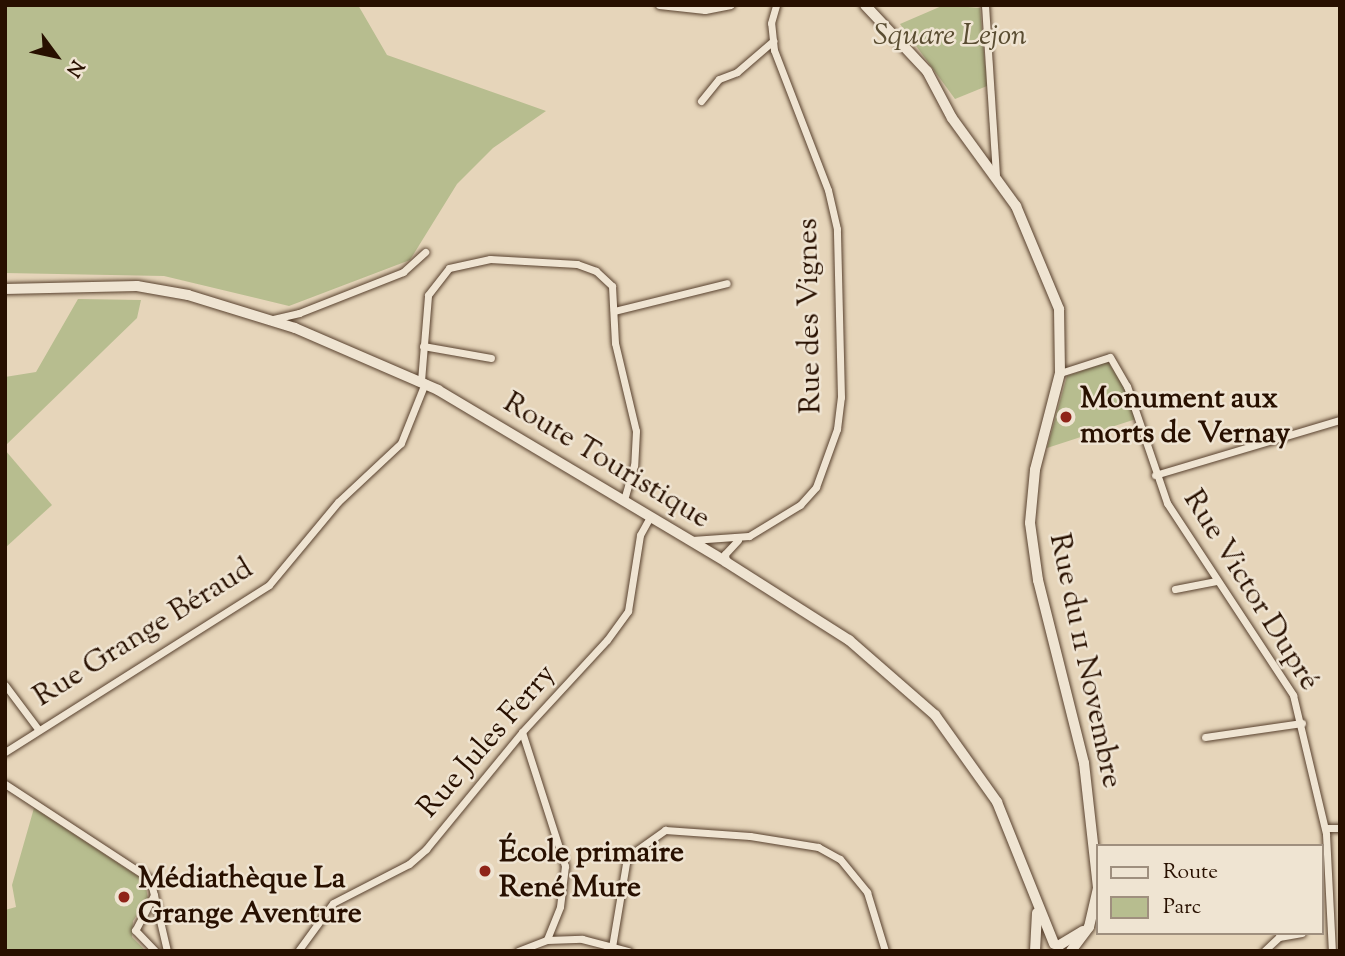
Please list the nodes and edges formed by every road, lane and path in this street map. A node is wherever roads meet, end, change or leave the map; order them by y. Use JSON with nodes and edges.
{"nodes":[{"id":1,"x":659,"y":5,"type":"edge"},
{"id":2,"x":731,"y":5,"type":"edge"},
{"id":3,"x":776,"y":5,"type":"edge"},
{"id":4,"x":865,"y":5,"type":"edge"},
{"id":5,"x":984,"y":6,"type":"edge"},
{"id":6,"x":773,"y":41,"type":"junction"},
{"id":7,"x":701,"y":101,"type":"dead end"},
{"id":8,"x":996,"y":175,"type":"junction"},
{"id":9,"x":425,"y":252,"type":"dead end"},
{"id":10,"x":727,"y":283,"type":"dead end"},
{"id":11,"x":5,"y":289,"type":"edge"},
{"id":12,"x":614,"y":311,"type":"junction"},
{"id":13,"x":268,"y":320,"type":"junction"},
{"id":14,"x":423,"y":345,"type":"junction"},
{"id":15,"x":491,"y":358,"type":"dead end"},
{"id":16,"x":1060,"y":373,"type":"junction"},
{"id":17,"x":423,"y":382,"type":"junction"},
{"id":18,"x":1340,"y":420,"type":"edge"},
{"id":19,"x":1155,"y":475,"type":"junction"},
{"id":20,"x":624,"y":501,"type":"junction"},
{"id":21,"x":650,"y":517,"type":"junction"},
{"id":22,"x":739,"y":539,"type":"junction"},
{"id":23,"x":688,"y":540,"type":"junction"},
{"id":24,"x":726,"y":562,"type":"junction"},
{"id":25,"x":1216,"y":581,"type":"junction"},
{"id":26,"x":1175,"y":589,"type":"dead end"},
{"id":27,"x":5,"y":685,"type":"edge"},
{"id":28,"x":1301,"y":723,"type":"junction"},
{"id":29,"x":37,"y":729,"type":"junction"},
{"id":30,"x":522,"y":732,"type":"junction"},
{"id":31,"x":1205,"y":737,"type":"dead end"},
{"id":32,"x":5,"y":752,"type":"edge"},
{"id":33,"x":5,"y":784,"type":"edge"},
{"id":34,"x":1325,"y":828,"type":"junction"},
{"id":35,"x":1340,"y":828,"type":"edge"},
{"id":36,"x":1096,"y":870,"type":"edge"},
{"id":37,"x":154,"y":895,"type":"junction"},
{"id":38,"x":1096,"y":897,"type":"edge"},
{"id":39,"x":1037,"y":906,"type":"junction"},
{"id":40,"x":1089,"y":927,"type":"junction"},
{"id":41,"x":1326,"y":929,"type":"edge"},
{"id":42,"x":1290,"y":935,"type":"edge"},
{"id":43,"x":547,"y":940,"type":"junction"},
{"id":44,"x":612,"y":947,"type":"junction"},
{"id":45,"x":1059,"y":947,"type":"edge"},
{"id":46,"x":155,"y":951,"type":"edge"},
{"id":47,"x":167,"y":951,"type":"edge"},
{"id":48,"x":298,"y":951,"type":"edge"},
{"id":49,"x":517,"y":951,"type":"edge"},
{"id":50,"x":628,"y":951,"type":"edge"},
{"id":51,"x":885,"y":951,"type":"edge"},
{"id":52,"x":1036,"y":951,"type":"edge"},
{"id":53,"x":1071,"y":951,"type":"edge"},
{"id":54,"x":1264,"y":951,"type":"edge"},
{"id":55,"x":1332,"y":951,"type":"edge"}],
"edges":[{"from":1,"to":2,"type":"street"},
{"from":3,"to":6,"type":"street","name":"Rue des Vignes"},
{"from":4,"to":8,"type":"street","name":"Rue du 11 Novembre"},
{"from":5,"to":8,"type":"street"},
{"from":6,"to":7,"type":"street"},
{"from":6,"to":22,"type":"street","name":"Rue des Vignes"},
{"from":8,"to":16,"type":"street","name":"Rue du 11 Novembre"},
{"from":9,"to":13,"type":"street"},
{"from":10,"to":12,"type":"street"},
{"from":11,"to":13,"type":"street","name":"Route Touristique"},
{"from":12,"to":14,"type":"street","name":"Rue Grange Béraud"},
{"from":12,"to":20,"type":"street","name":"Rue Grange Béraud"},
{"from":13,"to":17,"type":"street","name":"Route Touristique"},
{"from":14,"to":15,"type":"street"},
{"from":14,"to":17,"type":"street","name":"Rue Grange Béraud"},
{"from":16,"to":19,"type":"street","name":"Rue Victor Dupré"},
{"from":16,"to":36,"type":"street","name":"Rue du 11 Novembre"},
{"from":17,"to":20,"type":"street","name":"Route Touristique"},
{"from":17,"to":29,"type":"street","name":"Rue Grange Béraud"},
{"from":18,"to":19,"type":"street"},
{"from":19,"to":25,"type":"street","name":"Rue Victor Dupré"},
{"from":20,"to":21,"type":"street","name":"Route Touristique"},
{"from":21,"to":23,"type":"street","name":"Route Touristique"},
{"from":21,"to":30,"type":"street","name":"Rue Jules Ferry"},
{"from":22,"to":23,"type":"street","name":"Rue des Vignes"},
{"from":22,"to":24,"type":"street"},
{"from":23,"to":24,"type":"street","name":"Route Touristique"},
{"from":24,"to":39,"type":"street","name":"Route Touristique"},
{"from":25,"to":26,"type":"street"},
{"from":25,"to":28,"type":"street","name":"Rue Victor Dupré"},
{"from":27,"to":29,"type":"street"},
{"from":28,"to":31,"type":"street"},
{"from":28,"to":34,"type":"street","name":"Rue Victor Dupré"},
{"from":29,"to":32,"type":"street","name":"Rue Grange Béraud"},
{"from":30,"to":43,"type":"street"},
{"from":30,"to":48,"type":"street","name":"Rue Jules Ferry"},
{"from":33,"to":37,"type":"street"},
{"from":34,"to":35,"type":"street"},
{"from":34,"to":41,"type":"street","name":"Rue Victor Dupré"},
{"from":37,"to":46,"type":"street"},
{"from":37,"to":47,"type":"street"},
{"from":38,"to":40,"type":"street","name":"Rue du 11 Novembre"},
{"from":39,"to":45,"type":"street","name":"Route Touristique"},
{"from":39,"to":52,"type":"street","name":"Route Touristique"},
{"from":40,"to":45,"type":"street"},
{"from":40,"to":53,"type":"street","name":"Rue du 11 Novembre"},
{"from":41,"to":55,"type":"street","name":"Rue Victor Dupré"},
{"from":42,"to":54,"type":"street"},
{"from":43,"to":44,"type":"street"},
{"from":43,"to":49,"type":"street"},
{"from":44,"to":50,"type":"street"},
{"from":44,"to":51,"type":"street"},
{"from":45,"to":52,"type":"street"}]}
